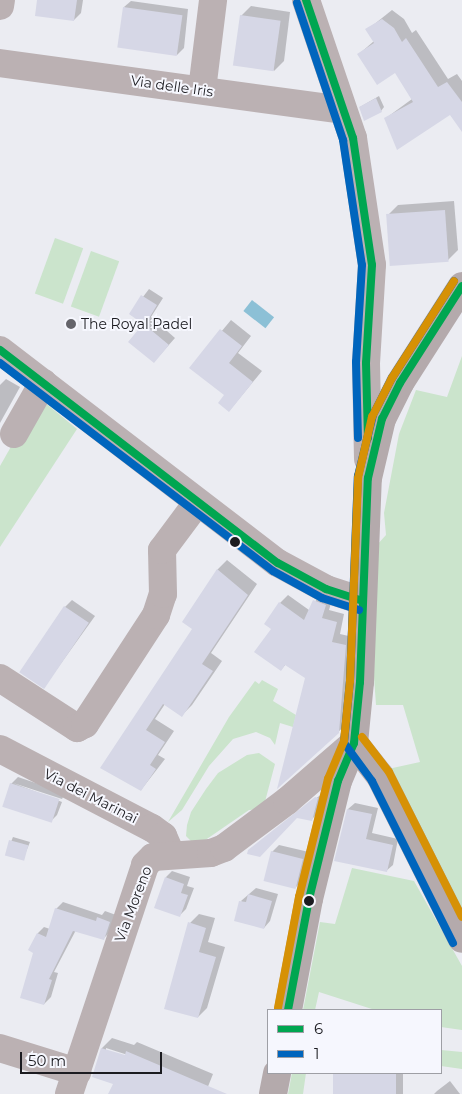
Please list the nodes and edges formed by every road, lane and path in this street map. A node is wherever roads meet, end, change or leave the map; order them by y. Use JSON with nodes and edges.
{"nodes":[{"id":1,"x":1,"y":0,"type":"edge"},
{"id":2,"x":213,"y":0,"type":"edge"},
{"id":3,"x":306,"y":0,"type":"edge"},
{"id":4,"x":0,"y":6,"type":"edge"},
{"id":5,"x":0,"y":63,"type":"edge"},
{"id":6,"x":202,"y":90,"type":"junction"},
{"id":7,"x":343,"y":110,"type":"junction"},
{"id":8,"x":462,"y":286,"type":"edge"},
{"id":9,"x":0,"y":350,"type":"edge"},
{"id":10,"x":367,"y":382,"type":"junction"},
{"id":11,"x":43,"y":383,"type":"junction"},
{"id":12,"x":400,"y":383,"type":"junction"},
{"id":13,"x":14,"y":434,"type":"dead end"},
{"id":14,"x":368,"y":478,"type":"junction"},
{"id":15,"x":197,"y":503,"type":"junction"},
{"id":16,"x":362,"y":601,"type":"junction"},
{"id":17,"x":0,"y":678,"type":"edge"},
{"id":18,"x":354,"y":743,"type":"junction"},
{"id":19,"x":0,"y":749,"type":"edge"},
{"id":20,"x":328,"y":778,"type":"junction"},
{"id":21,"x":171,"y":854,"type":"junction"},
{"id":22,"x":462,"y":939,"type":"edge"},
{"id":23,"x":288,"y":1009,"type":"edge"},
{"id":24,"x":0,"y":1048,"type":"edge"},
{"id":25,"x":277,"y":1074,"type":"edge"},
{"id":26,"x":73,"y":1083,"type":"edge"},
{"id":27,"x":272,"y":1094,"type":"edge"}],
"edges":[{"from":1,"to":4,"type":"street"},
{"from":2,"to":6,"type":"street"},
{"from":3,"to":7,"type":"street"},
{"from":5,"to":6,"type":"street","name":"Via delle Iris"},
{"from":6,"to":7,"type":"street","name":"Via delle Iris"},
{"from":7,"to":10,"type":"street"},
{"from":8,"to":12,"type":"main road"},
{"from":9,"to":11,"type":"street"},
{"from":10,"to":12,"type":"street"},
{"from":10,"to":14,"type":"street"},
{"from":11,"to":13,"type":"street"},
{"from":11,"to":15,"type":"street"},
{"from":12,"to":14,"type":"main road"},
{"from":14,"to":16,"type":"main road"},
{"from":15,"to":16,"type":"street"},
{"from":15,"to":17,"type":"street"},
{"from":16,"to":18,"type":"main road"},
{"from":18,"to":20,"type":"main road"},
{"from":18,"to":22,"type":"main road"},
{"from":19,"to":21,"type":"street","name":"Via dei Marinai"},
{"from":20,"to":21,"type":"street","name":"Via Moreno"},
{"from":20,"to":23,"type":"main road"},
{"from":21,"to":26,"type":"street","name":"Via Moreno"},
{"from":24,"to":26,"type":"street"},
{"from":25,"to":27,"type":"main road"}]}
